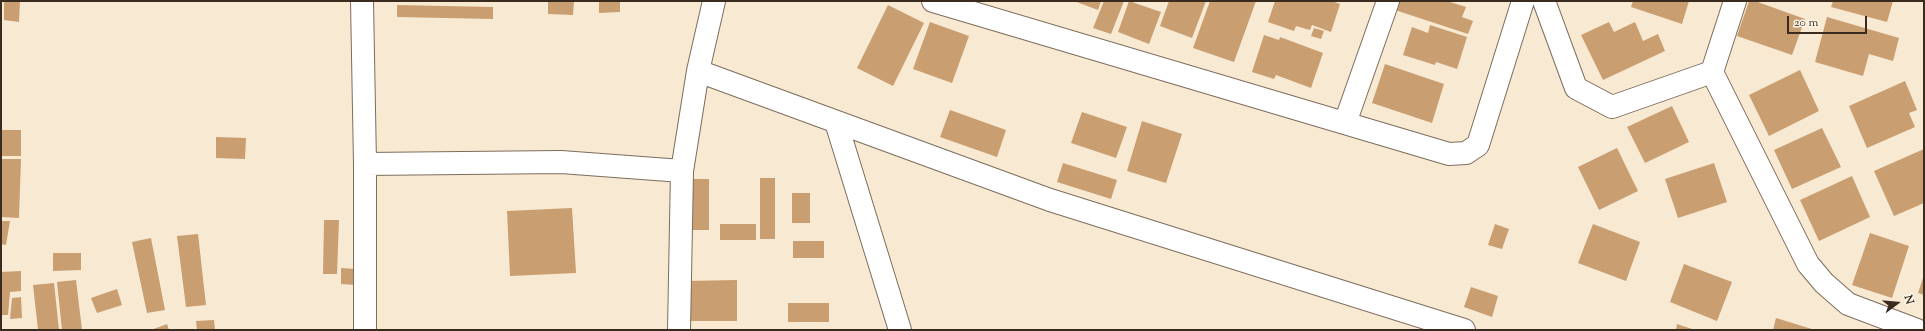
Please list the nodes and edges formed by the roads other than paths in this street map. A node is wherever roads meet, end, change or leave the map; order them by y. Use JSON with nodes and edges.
{"nodes":[{"id":1,"x":362,"y":1,"type":"edge"},
{"id":2,"x":714,"y":1,"type":"edge"},
{"id":3,"x":933,"y":1,"type":"edge"},
{"id":4,"x":1388,"y":1,"type":"edge"},
{"id":5,"x":1523,"y":1,"type":"edge"},
{"id":6,"x":1544,"y":1,"type":"edge"},
{"id":7,"x":1735,"y":1,"type":"edge"},
{"id":8,"x":698,"y":71,"type":"junction"},
{"id":9,"x":1712,"y":72,"type":"junction"},
{"id":10,"x":836,"y":122,"type":"junction"},
{"id":11,"x":1345,"y":123,"type":"junction"},
{"id":12,"x":365,"y":164,"type":"junction"},
{"id":13,"x":682,"y":171,"type":"junction"},
{"id":14,"x":365,"y":330,"type":"edge"},
{"id":15,"x":679,"y":330,"type":"edge"},
{"id":16,"x":900,"y":330,"type":"edge"},
{"id":17,"x":1464,"y":330,"type":"edge"},
{"id":18,"x":1917,"y":330,"type":"edge"}],
"edges":[{"from":1,"to":12,"type":"street"},
{"from":2,"to":8,"type":"street"},
{"from":3,"to":11,"type":"street"},
{"from":4,"to":11,"type":"street"},
{"from":5,"to":11,"type":"street"},
{"from":6,"to":9,"type":"street"},
{"from":7,"to":9,"type":"street"},
{"from":8,"to":10,"type":"street"},
{"from":8,"to":13,"type":"street"},
{"from":9,"to":18,"type":"street"},
{"from":10,"to":16,"type":"street"},
{"from":10,"to":17,"type":"street"},
{"from":12,"to":13,"type":"street"},
{"from":12,"to":14,"type":"street"},
{"from":13,"to":15,"type":"street"}]}
